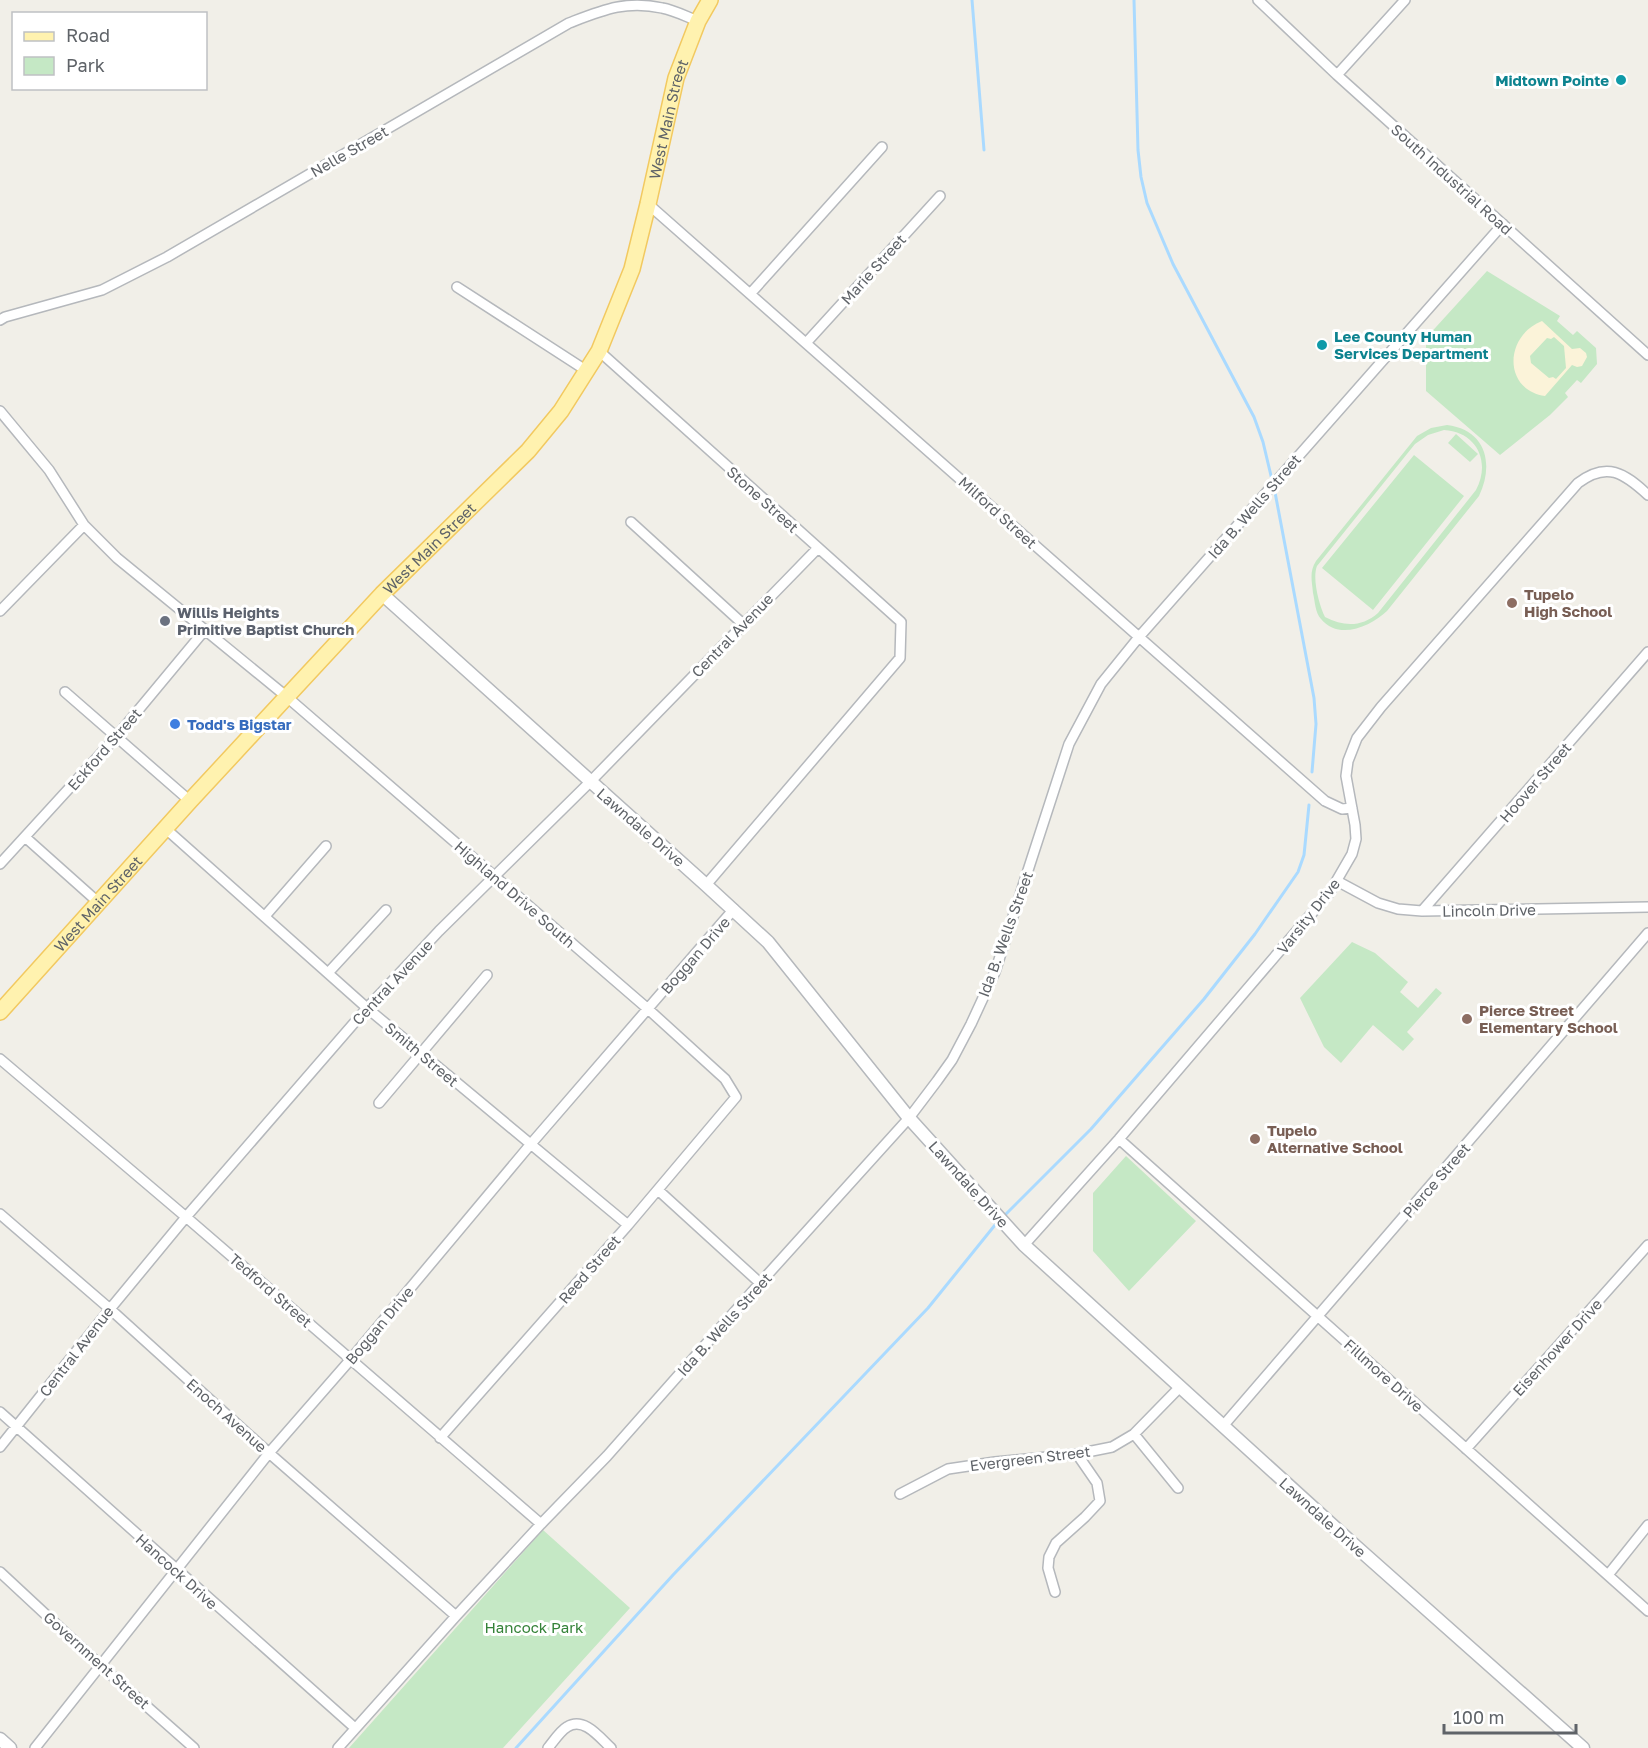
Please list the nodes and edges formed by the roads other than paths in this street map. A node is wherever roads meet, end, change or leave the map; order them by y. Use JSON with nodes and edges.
{"nodes":[{"id":1,"x":710,"y":0,"type":"edge"},
{"id":2,"x":1258,"y":0,"type":"edge"},
{"id":3,"x":1405,"y":0,"type":"edge"},
{"id":4,"x":698,"y":21,"type":"junction"},
{"id":5,"x":1337,"y":75,"type":"junction"},
{"id":6,"x":882,"y":147,"type":"dead end"},
{"id":7,"x":940,"y":196,"type":"dead end"},
{"id":8,"x":648,"y":204,"type":"junction"},
{"id":9,"x":1503,"y":224,"type":"junction"},
{"id":10,"x":457,"y":287,"type":"dead end"},
{"id":11,"x":750,"y":294,"type":"junction"},
{"id":12,"x":0,"y":320,"type":"edge"},
{"id":13,"x":806,"y":343,"type":"junction"},
{"id":14,"x":599,"y":351,"type":"junction"},
{"id":15,"x":1648,"y":355,"type":"edge"},
{"id":16,"x":587,"y":371,"type":"junction"},
{"id":17,"x":0,"y":411,"type":"edge"},
{"id":18,"x":1647,"y":493,"type":"edge"},
{"id":19,"x":631,"y":522,"type":"dead end"},
{"id":20,"x":84,"y":525,"type":"junction"},
{"id":21,"x":818,"y":548,"type":"junction"},
{"id":22,"x":382,"y":594,"type":"junction"},
{"id":23,"x":0,"y":611,"type":"edge"},
{"id":24,"x":743,"y":624,"type":"junction"},
{"id":25,"x":204,"y":631,"type":"junction"},
{"id":26,"x":1139,"y":637,"type":"junction"},
{"id":27,"x":1648,"y":652,"type":"edge"},
{"id":28,"x":65,"y":692,"type":"dead end"},
{"id":29,"x":286,"y":697,"type":"junction"},
{"id":30,"x":116,"y":736,"type":"junction"},
{"id":31,"x":590,"y":782,"type":"junction"},
{"id":32,"x":190,"y":801,"type":"junction"},
{"id":33,"x":1352,"y":808,"type":"junction"},
{"id":34,"x":166,"y":829,"type":"junction"},
{"id":35,"x":25,"y":837,"type":"junction"},
{"id":36,"x":326,"y":846,"type":"dead end"},
{"id":37,"x":0,"y":864,"type":"edge"},
{"id":38,"x":495,"y":877,"type":"junction"},
{"id":39,"x":1337,"y":881,"type":"junction"},
{"id":40,"x":706,"y":885,"type":"junction"},
{"id":41,"x":99,"y":903,"type":"junction"},
{"id":42,"x":1648,"y":907,"type":"edge"},
{"id":43,"x":734,"y":909,"type":"junction"},
{"id":44,"x":386,"y":910,"type":"dead end"},
{"id":45,"x":1422,"y":911,"type":"junction"},
{"id":46,"x":265,"y":916,"type":"junction"},
{"id":47,"x":1648,"y":933,"type":"edge"},
{"id":48,"x":328,"y":973,"type":"junction"},
{"id":49,"x":488,"y":975,"type":"dead end"},
{"id":50,"x":2,"y":1004,"type":"edge"},
{"id":51,"x":367,"y":1008,"type":"junction"},
{"id":52,"x":648,"y":1009,"type":"junction"},
{"id":53,"x":422,"y":1053,"type":"junction"},
{"id":54,"x":0,"y":1059,"type":"edge"},
{"id":55,"x":735,"y":1097,"type":"joint"},
{"id":56,"x":379,"y":1102,"type":"dead end"},
{"id":57,"x":909,"y":1118,"type":"junction"},
{"id":58,"x":1119,"y":1139,"type":"junction"},
{"id":59,"x":530,"y":1145,"type":"junction"},
{"id":60,"x":658,"y":1190,"type":"junction"},
{"id":61,"x":0,"y":1214,"type":"edge"},
{"id":62,"x":186,"y":1217,"type":"junction"},
{"id":63,"x":628,"y":1225,"type":"junction"},
{"id":64,"x":1024,"y":1245,"type":"junction"},
{"id":65,"x":1648,"y":1245,"type":"edge"},
{"id":66,"x":760,"y":1283,"type":"junction"},
{"id":67,"x":110,"y":1309,"type":"junction"},
{"id":68,"x":1318,"y":1316,"type":"junction"},
{"id":69,"x":351,"y":1359,"type":"junction"},
{"id":70,"x":1179,"y":1388,"type":"junction"},
{"id":71,"x":0,"y":1412,"type":"edge"},
{"id":72,"x":1222,"y":1426,"type":"junction"},
{"id":73,"x":17,"y":1427,"type":"junction"},
{"id":74,"x":1134,"y":1434,"type":"junction"},
{"id":75,"x":440,"y":1438,"type":"junction"},
{"id":76,"x":0,"y":1447,"type":"edge"},
{"id":77,"x":1466,"y":1449,"type":"junction"},
{"id":78,"x":269,"y":1453,"type":"junction"},
{"id":79,"x":1077,"y":1454,"type":"junction"},
{"id":80,"x":1178,"y":1488,"type":"dead end"},
{"id":81,"x":900,"y":1494,"type":"dead end"},
{"id":82,"x":541,"y":1524,"type":"junction"},
{"id":83,"x":1648,"y":1526,"type":"edge"},
{"id":84,"x":177,"y":1571,"type":"junction"},
{"id":85,"x":0,"y":1572,"type":"edge"},
{"id":86,"x":1608,"y":1575,"type":"junction"},
{"id":87,"x":1055,"y":1592,"type":"dead end"},
{"id":88,"x":1648,"y":1611,"type":"edge"},
{"id":89,"x":456,"y":1616,"type":"junction"},
{"id":90,"x":100,"y":1665,"type":"junction"},
{"id":91,"x":355,"y":1728,"type":"junction"},
{"id":92,"x":0,"y":1739,"type":"edge"},
{"id":93,"x":10,"y":1748,"type":"edge"},
{"id":94,"x":35,"y":1748,"type":"edge"},
{"id":95,"x":194,"y":1748,"type":"edge"},
{"id":96,"x":338,"y":1748,"type":"edge"},
{"id":97,"x":548,"y":1748,"type":"edge"},
{"id":98,"x":611,"y":1748,"type":"edge"},
{"id":99,"x":1583,"y":1748,"type":"edge"}],
"edges":[{"from":1,"to":4,"type":"main road","name":"West Main Street"},
{"from":2,"to":5,"type":"street","name":"South Industrial Road"},
{"from":3,"to":5,"type":"street"},
{"from":4,"to":8,"type":"main road","name":"West Main Street"},
{"from":4,"to":12,"type":"street","name":"Nelle Street"},
{"from":5,"to":9,"type":"street","name":"South Industrial Road"},
{"from":6,"to":11,"type":"street"},
{"from":7,"to":13,"type":"street","name":"Marie Street"},
{"from":8,"to":11,"type":"street","name":"Milford Street"},
{"from":8,"to":14,"type":"main road","name":"West Main Street"},
{"from":9,"to":15,"type":"street","name":"South Industrial Road"},
{"from":9,"to":26,"type":"street","name":"Ida B. Wells Street"},
{"from":10,"to":16,"type":"street"},
{"from":11,"to":13,"type":"street","name":"Milford Street"},
{"from":13,"to":26,"type":"street","name":"Milford Street"},
{"from":14,"to":16,"type":"main road","name":"West Main Street"},
{"from":14,"to":21,"type":"street","name":"Stone Street"},
{"from":16,"to":22,"type":"main road","name":"West Main Street"},
{"from":17,"to":20,"type":"street","name":"Highland Drive South"},
{"from":18,"to":33,"type":"street","name":"Varsity Drive"},
{"from":19,"to":24,"type":"street"},
{"from":20,"to":23,"type":"street"},
{"from":20,"to":25,"type":"street","name":"Highland Drive South"},
{"from":21,"to":24,"type":"street","name":"Central Avenue"},
{"from":21,"to":40,"type":"street","name":"Stone Street"},
{"from":22,"to":29,"type":"main road","name":"West Main Street"},
{"from":22,"to":31,"type":"street","name":"Lawndale Drive"},
{"from":24,"to":31,"type":"street","name":"Central Avenue"},
{"from":25,"to":29,"type":"street","name":"Highland Drive South"},
{"from":25,"to":30,"type":"street","name":"Eckford Street"},
{"from":26,"to":33,"type":"street","name":"Milford Street"},
{"from":26,"to":57,"type":"street","name":"Ida B. Wells Street"},
{"from":27,"to":45,"type":"street","name":"Hoover Street"},
{"from":28,"to":30,"type":"street"},
{"from":29,"to":32,"type":"main road","name":"West Main Street"},
{"from":29,"to":38,"type":"street","name":"Highland Drive South"},
{"from":30,"to":32,"type":"street"},
{"from":30,"to":35,"type":"street","name":"Eckford Street"},
{"from":31,"to":38,"type":"street","name":"Central Avenue"},
{"from":31,"to":40,"type":"street","name":"Lawndale Drive"},
{"from":32,"to":34,"type":"main road","name":"West Main Street"},
{"from":33,"to":39,"type":"street","name":"Varsity Drive"},
{"from":34,"to":41,"type":"main road","name":"West Main Street"},
{"from":34,"to":46,"type":"street","name":"Smith Street"},
{"from":35,"to":37,"type":"street","name":"Eckford Street"},
{"from":35,"to":41,"type":"street"},
{"from":36,"to":46,"type":"street"},
{"from":38,"to":51,"type":"street","name":"Central Avenue"},
{"from":38,"to":52,"type":"street","name":"Highland Drive South"},
{"from":39,"to":45,"type":"street","name":"Lincoln Drive"},
{"from":39,"to":58,"type":"street","name":"Varsity Drive"},
{"from":40,"to":43,"type":"street","name":"Lawndale Drive"},
{"from":41,"to":50,"type":"main road","name":"West Main Street"},
{"from":42,"to":45,"type":"street","name":"Lincoln Drive"},
{"from":43,"to":52,"type":"street","name":"Boggan Drive"},
{"from":43,"to":57,"type":"street","name":"Lawndale Drive"},
{"from":44,"to":48,"type":"street"},
{"from":46,"to":48,"type":"street","name":"Smith Street"},
{"from":47,"to":68,"type":"street","name":"Pierce Street"},
{"from":48,"to":51,"type":"street","name":"Smith Street"},
{"from":49,"to":53,"type":"street"},
{"from":51,"to":53,"type":"street","name":"Smith Street"},
{"from":51,"to":62,"type":"street","name":"Central Avenue"},
{"from":52,"to":55,"type":"street","name":"Highland Drive South"},
{"from":52,"to":59,"type":"street","name":"Boggan Drive"},
{"from":53,"to":56,"type":"street"},
{"from":53,"to":59,"type":"street","name":"Smith Street"},
{"from":54,"to":62,"type":"street","name":"Tedford Street"},
{"from":55,"to":60,"type":"street","name":"Reed Street"},
{"from":57,"to":64,"type":"street","name":"Lawndale Drive"},
{"from":57,"to":66,"type":"street","name":"Ida B. Wells Street"},
{"from":58,"to":64,"type":"street","name":"Varsity Drive"},
{"from":58,"to":68,"type":"street","name":"Fillmore Drive"},
{"from":59,"to":63,"type":"street","name":"Smith Street"},
{"from":59,"to":69,"type":"street","name":"Boggan Drive"},
{"from":60,"to":63,"type":"street","name":"Reed Street"},
{"from":60,"to":66,"type":"street"},
{"from":61,"to":67,"type":"street","name":"Enoch Avenue"},
{"from":62,"to":67,"type":"street","name":"Central Avenue"},
{"from":62,"to":69,"type":"street","name":"Tedford Street"},
{"from":63,"to":75,"type":"street","name":"Reed Street"},
{"from":64,"to":70,"type":"street","name":"Lawndale Drive"},
{"from":65,"to":77,"type":"street","name":"Eisenhower Drive"},
{"from":66,"to":82,"type":"street","name":"Ida B. Wells Street"},
{"from":67,"to":73,"type":"street","name":"Central Avenue"},
{"from":67,"to":78,"type":"street","name":"Enoch Avenue"},
{"from":68,"to":72,"type":"street","name":"Pierce Street"},
{"from":68,"to":77,"type":"street","name":"Fillmore Drive"},
{"from":69,"to":75,"type":"street","name":"Tedford Street"},
{"from":69,"to":78,"type":"street","name":"Boggan Drive"},
{"from":70,"to":72,"type":"street","name":"Lawndale Drive"},
{"from":70,"to":74,"type":"street","name":"Evergreen Street"},
{"from":71,"to":73,"type":"street","name":"Hancock Drive"},
{"from":72,"to":99,"type":"street","name":"Lawndale Drive"},
{"from":73,"to":76,"type":"street","name":"Central Avenue"},
{"from":73,"to":84,"type":"street","name":"Hancock Drive"},
{"from":74,"to":79,"type":"street","name":"Evergreen Street"},
{"from":74,"to":80,"type":"street"},
{"from":75,"to":82,"type":"street","name":"Tedford Street"},
{"from":77,"to":86,"type":"street","name":"Fillmore Drive"},
{"from":78,"to":84,"type":"street","name":"Boggan Drive"},
{"from":78,"to":89,"type":"street","name":"Enoch Avenue"},
{"from":79,"to":81,"type":"street","name":"Evergreen Street"},
{"from":79,"to":87,"type":"street"},
{"from":82,"to":89,"type":"street","name":"Ida B. Wells Street"},
{"from":83,"to":86,"type":"street"},
{"from":84,"to":90,"type":"street","name":"Boggan Drive"},
{"from":84,"to":91,"type":"street","name":"Hancock Drive"},
{"from":85,"to":90,"type":"street","name":"Government Street"},
{"from":86,"to":88,"type":"street","name":"Fillmore Drive"},
{"from":89,"to":91,"type":"street","name":"Ida B. Wells Street"},
{"from":90,"to":94,"type":"street","name":"Boggan Drive"},
{"from":90,"to":95,"type":"street","name":"Government Street"},
{"from":91,"to":96,"type":"street","name":"Ida B. Wells Street"},
{"from":92,"to":93,"type":"street"},
{"from":97,"to":98,"type":"street"}]}
